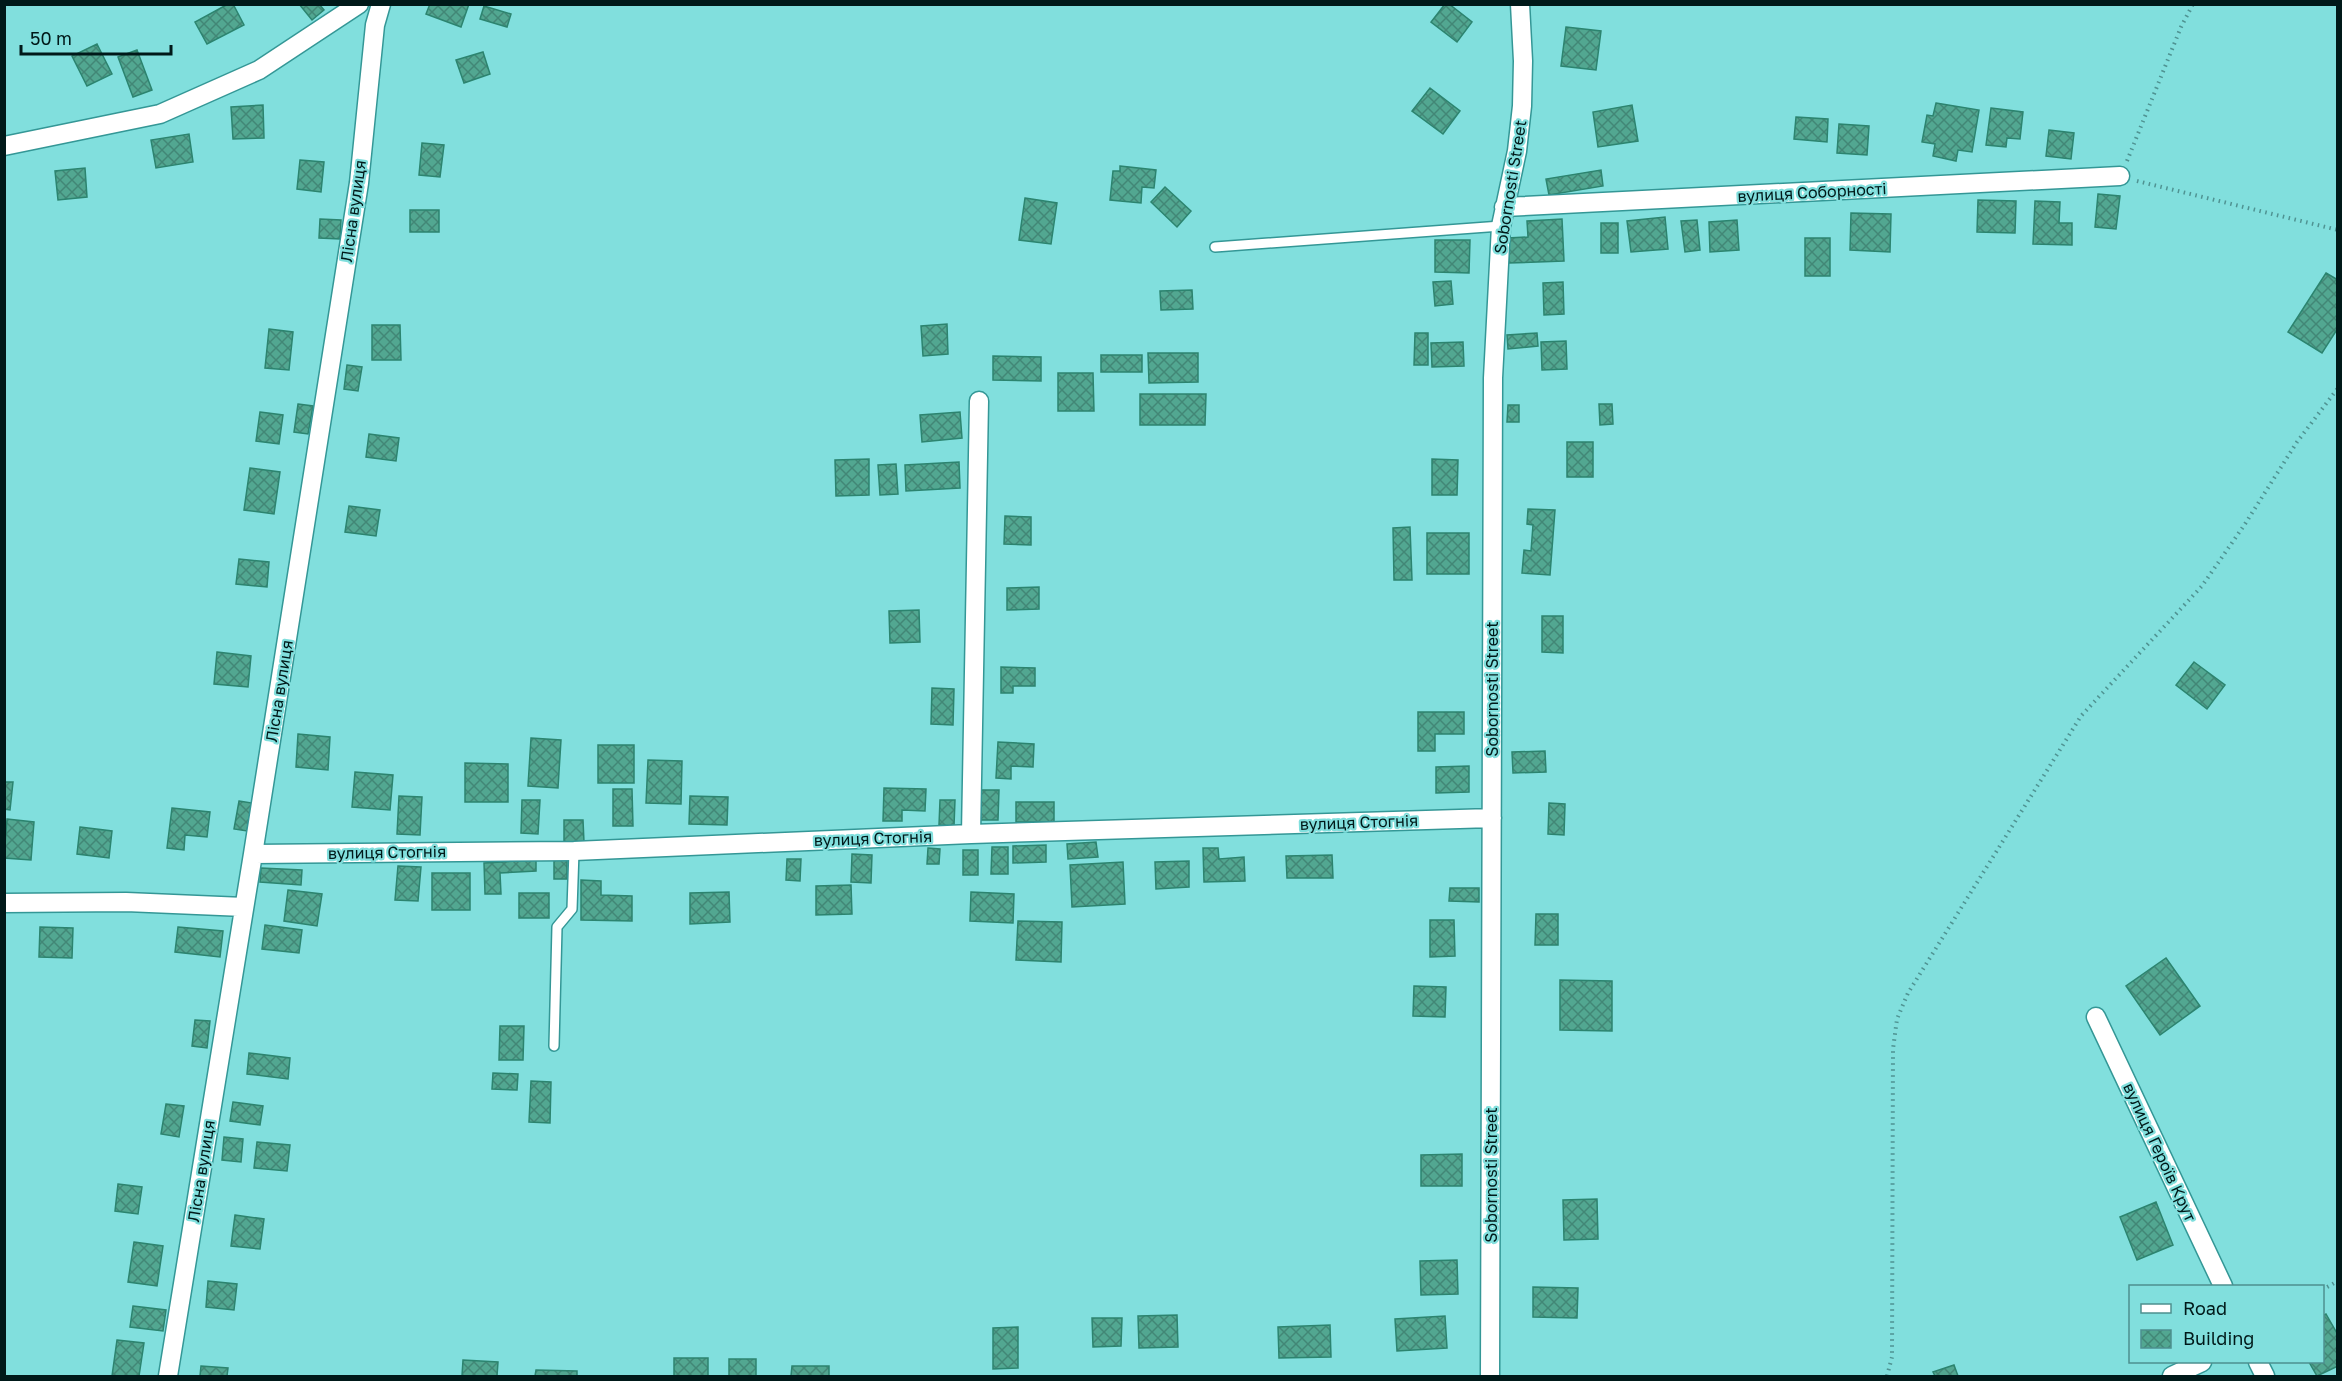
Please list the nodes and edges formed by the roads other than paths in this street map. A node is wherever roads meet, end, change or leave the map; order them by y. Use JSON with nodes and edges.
{"nodes":[{"id":1,"x":359,"y":4,"type":"edge"},
{"id":2,"x":381,"y":4,"type":"edge"},
{"id":3,"x":1520,"y":4,"type":"edge"},
{"id":4,"x":4,"y":146,"type":"edge"},
{"id":5,"x":2120,"y":177,"type":"road end"},
{"id":6,"x":1504,"y":207,"type":"junction"},
{"id":7,"x":1501,"y":226,"type":"junction"},
{"id":8,"x":1215,"y":247,"type":"dead end"},
{"id":9,"x":979,"y":401,"type":"dead end"},
{"id":10,"x":1492,"y":818,"type":"junction"},
{"id":11,"x":971,"y":834,"type":"junction"},
{"id":12,"x":574,"y":851,"type":"junction"},
{"id":13,"x":254,"y":854,"type":"junction"},
{"id":14,"x":4,"y":903,"type":"edge"},
{"id":15,"x":244,"y":907,"type":"junction"},
{"id":16,"x":2097,"y":1017,"type":"dead end"},
{"id":17,"x":554,"y":1046,"type":"dead end"},
{"id":18,"x":2222,"y":1285,"type":"edge"},
{"id":19,"x":2200,"y":1363,"type":"edge"},
{"id":20,"x":2258,"y":1363,"type":"edge"},
{"id":21,"x":168,"y":1377,"type":"edge"},
{"id":22,"x":1490,"y":1377,"type":"edge"},
{"id":23,"x":2172,"y":1377,"type":"edge"},
{"id":24,"x":2265,"y":1377,"type":"edge"}],
"edges":[{"from":1,"to":4,"type":"street"},
{"from":2,"to":13,"type":"street","name":"Лісна вулиця"},
{"from":3,"to":6,"type":"street","name":"Sobornosti Street"},
{"from":5,"to":6,"type":"street","name":"вулиця Соборності"},
{"from":6,"to":7,"type":"street","name":"Sobornosti Street"},
{"from":7,"to":8,"type":"lane"},
{"from":7,"to":10,"type":"street","name":"Sobornosti Street"},
{"from":9,"to":11,"type":"street"},
{"from":10,"to":11,"type":"street","name":"вулиця Стогнія"},
{"from":10,"to":22,"type":"street","name":"Sobornosti Street"},
{"from":11,"to":12,"type":"street","name":"вулиця Стогнія"},
{"from":12,"to":13,"type":"street","name":"вулиця Стогнія"},
{"from":12,"to":17,"type":"lane"},
{"from":13,"to":15,"type":"street","name":"Лісна вулиця"},
{"from":14,"to":15,"type":"street"},
{"from":15,"to":21,"type":"street","name":"Лісна вулиця"},
{"from":16,"to":18,"type":"street","name":"вулиця Героїв Крут"},
{"from":19,"to":23,"type":"street"},
{"from":20,"to":24,"type":"street"}]}
